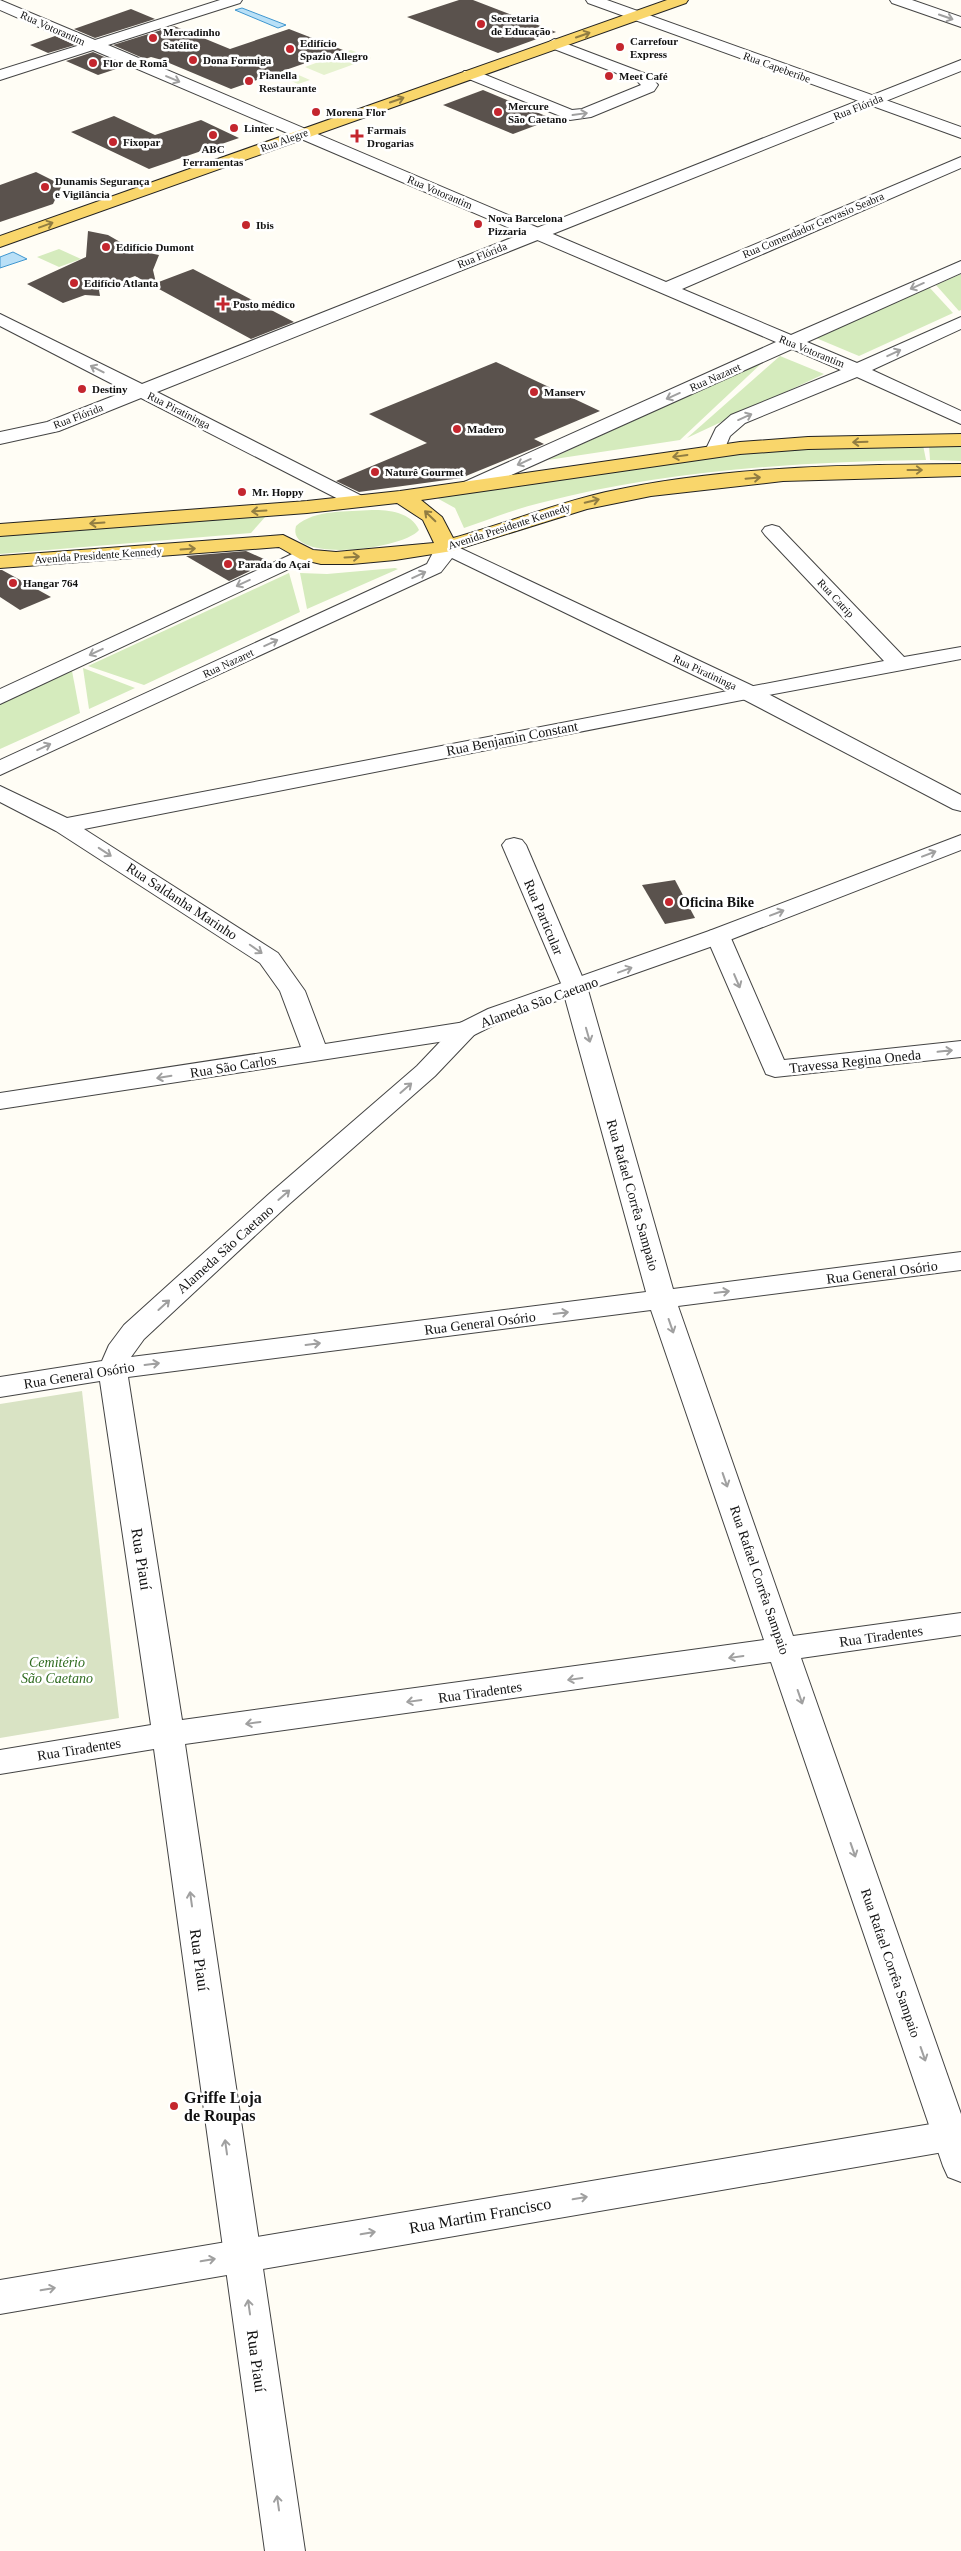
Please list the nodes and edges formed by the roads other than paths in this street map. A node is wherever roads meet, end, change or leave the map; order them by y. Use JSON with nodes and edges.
{"nodes":[{"id":1,"x":235,"y":0,"type":"edge"},
{"id":2,"x":593,"y":0,"type":"edge"},
{"id":3,"x":681,"y":0,"type":"edge"},
{"id":4,"x":897,"y":0,"type":"edge"},
{"id":5,"x":0,"y":4,"type":"edge"},
{"id":6,"x":637,"y":16,"type":"junction"},
{"id":7,"x":961,"y":22,"type":"edge"},
{"id":8,"x":554,"y":44,"type":"junction"},
{"id":9,"x":93,"y":46,"type":"junction"},
{"id":10,"x":961,"y":65,"type":"edge"},
{"id":11,"x":470,"y":74,"type":"junction"},
{"id":12,"x":0,"y":75,"type":"edge"},
{"id":13,"x":872,"y":101,"type":"junction"},
{"id":14,"x":303,"y":133,"type":"junction"},
{"id":15,"x":961,"y":133,"type":"edge"},
{"id":16,"x":961,"y":162,"type":"edge"},
{"id":17,"x":536,"y":234,"type":"junction"},
{"id":18,"x":0,"y":242,"type":"edge"},
{"id":19,"x":961,"y":266,"type":"edge"},
{"id":20,"x":666,"y":289,"type":"junction"},
{"id":21,"x":0,"y":320,"type":"edge"},
{"id":22,"x":961,"y":322,"type":"edge"},
{"id":23,"x":791,"y":343,"type":"junction"},
{"id":24,"x":858,"y":370,"type":"junction"},
{"id":25,"x":140,"y":391,"type":"junction"},
{"id":26,"x":961,"y":418,"type":"edge"},
{"id":27,"x":0,"y":438,"type":"edge"},
{"id":28,"x":961,"y":440,"type":"edge"},
{"id":29,"x":715,"y":451,"type":"junction"},
{"id":30,"x":961,"y":470,"type":"edge"},
{"id":31,"x":469,"y":486,"type":"junction"},
{"id":32,"x":400,"y":497,"type":"junction"},
{"id":33,"x":357,"y":501,"type":"junction"},
{"id":34,"x":308,"y":507,"type":"junction"},
{"id":35,"x":0,"y":530,"type":"edge"},
{"id":36,"x":772,"y":531,"type":"dead end"},
{"id":37,"x":283,"y":542,"type":"junction"},
{"id":38,"x":445,"y":547,"type":"junction"},
{"id":39,"x":303,"y":554,"type":"junction"},
{"id":40,"x":0,"y":562,"type":"edge"},
{"id":41,"x":961,"y":653,"type":"edge"},
{"id":42,"x":899,"y":664,"type":"junction"},
{"id":43,"x":747,"y":692,"type":"junction"},
{"id":44,"x":0,"y":697,"type":"edge"},
{"id":45,"x":0,"y":768,"type":"edge"},
{"id":46,"x":0,"y":793,"type":"edge"},
{"id":47,"x":961,"y":804,"type":"edge"},
{"id":48,"x":64,"y":826,"type":"junction"},
{"id":49,"x":961,"y":842,"type":"edge"},
{"id":50,"x":514,"y":845,"type":"dead end"},
{"id":51,"x":718,"y":936,"type":"junction"},
{"id":52,"x":575,"y":988,"type":"junction"},
{"id":53,"x":465,"y":1030,"type":"junction"},
{"id":54,"x":961,"y":1049,"type":"edge"},
{"id":55,"x":316,"y":1053,"type":"junction"},
{"id":56,"x":0,"y":1101,"type":"edge"},
{"id":57,"x":961,"y":1261,"type":"edge"},
{"id":58,"x":662,"y":1300,"type":"junction"},
{"id":59,"x":113,"y":1369,"type":"junction"},
{"id":60,"x":0,"y":1387,"type":"edge"},
{"id":61,"x":961,"y":1624,"type":"edge"},
{"id":62,"x":785,"y":1650,"type":"junction"},
{"id":63,"x":168,"y":1734,"type":"junction"},
{"id":64,"x":0,"y":1762,"type":"edge"},
{"id":65,"x":958,"y":2145,"type":"edge"},
{"id":66,"x":241,"y":2255,"type":"junction"},
{"id":67,"x":0,"y":2297,"type":"edge"},
{"id":68,"x":285,"y":2551,"type":"edge"}],
"edges":[{"from":1,"to":9,"type":"street"},
{"from":2,"to":6,"type":"street","name":"Rua Capeberibe"},
{"from":3,"to":6,"type":"main road","name":"Rua Alegre"},
{"from":4,"to":7,"type":"street","one_way":true},
{"from":5,"to":9,"type":"street","name":"Rua Votorantim"},
{"from":8,"to":6,"type":"main road","name":"Rua Alegre","one_way":true},
{"from":6,"to":13,"type":"street","name":"Rua Capeberibe"},
{"from":8,"to":11,"type":"main road","name":"Rua Alegre"},
{"from":11,"to":8,"type":"street","one_way":true},
{"from":9,"to":12,"type":"street"},
{"from":9,"to":14,"type":"street","name":"Rua Votorantim","one_way":true},
{"from":10,"to":13,"type":"street","name":"Rua Flórida"},
{"from":14,"to":11,"type":"main road","name":"Rua Alegre","one_way":true},
{"from":13,"to":15,"type":"street","name":"Rua Capeberibe"},
{"from":13,"to":17,"type":"street","name":"Rua Flórida"},
{"from":14,"to":17,"type":"street","name":"Rua Votorantim"},
{"from":18,"to":14,"type":"main road","name":"Rua Alegre","one_way":true},
{"from":16,"to":20,"type":"street","name":"Rua Comendador Gervasio Seabra"},
{"from":17,"to":20,"type":"street","name":"Rua Votorantim"},
{"from":17,"to":25,"type":"street","name":"Rua Flórida"},
{"from":19,"to":23,"type":"street","name":"Rua Nazaret","one_way":true},
{"from":20,"to":23,"type":"street","name":"Rua Votorantim"},
{"from":25,"to":21,"type":"street","name":"Rua Piratininga","one_way":true},
{"from":24,"to":22,"type":"street","one_way":true},
{"from":23,"to":24,"type":"street","name":"Rua Votorantim"},
{"from":23,"to":31,"type":"street","name":"Rua Nazaret","one_way":true},
{"from":24,"to":26,"type":"street","name":"Rua Votorantim"},
{"from":29,"to":24,"type":"street","one_way":true},
{"from":25,"to":27,"type":"street","name":"Rua Flórida"},
{"from":25,"to":33,"type":"street","name":"Rua Piratininga"},
{"from":28,"to":29,"type":"main road","one_way":true},
{"from":29,"to":31,"type":"main road","one_way":true},
{"from":38,"to":30,"type":"main road","name":"Avenida Presidente Kennedy","one_way":true},
{"from":31,"to":32,"type":"main road"},
{"from":32,"to":33,"type":"main road"},
{"from":38,"to":32,"type":"main road","one_way":true},
{"from":33,"to":34,"type":"main road"},
{"from":34,"to":35,"type":"main road","one_way":true},
{"from":34,"to":37,"type":"main road"},
{"from":36,"to":42,"type":"street","name":"Rua Catrip"},
{"from":37,"to":39,"type":"main road","name":"Avenida Presidente Kennedy"},
{"from":40,"to":37,"type":"main road","name":"Avenida Presidente Kennedy","one_way":true},
{"from":39,"to":38,"type":"main road","name":"Avenida Presidente Kennedy","one_way":true},
{"from":38,"to":43,"type":"street","name":"Rua Piratininga"},
{"from":45,"to":38,"type":"street","name":"Rua Nazaret","one_way":true},
{"from":39,"to":44,"type":"street","one_way":true},
{"from":41,"to":42,"type":"street","name":"Rua Benjamin Constant"},
{"from":42,"to":43,"type":"street","name":"Rua Benjamin Constant"},
{"from":43,"to":47,"type":"street","name":"Rua Piratininga"},
{"from":43,"to":48,"type":"street","name":"Rua Benjamin Constant"},
{"from":46,"to":48,"type":"street","name":"Rua Saldanha Marinho"},
{"from":48,"to":55,"type":"street","name":"Rua Saldanha Marinho","one_way":true},
{"from":51,"to":49,"type":"street","name":"Alameda São Caetano","one_way":true},
{"from":50,"to":52,"type":"street","name":"Rua Particular"},
{"from":52,"to":51,"type":"street","name":"Alameda São Caetano","one_way":true},
{"from":51,"to":54,"type":"street","name":"Travessa Regina Oneda","one_way":true},
{"from":52,"to":53,"type":"street","name":"Alameda São Caetano"},
{"from":52,"to":58,"type":"street","name":"Rua Rafael Corrêa Sampaio","one_way":true},
{"from":53,"to":55,"type":"street","name":"Rua São Carlos"},
{"from":59,"to":53,"type":"street","name":"Alameda São Caetano","one_way":true},
{"from":55,"to":56,"type":"street","name":"Rua São Carlos","one_way":true},
{"from":58,"to":57,"type":"street","name":"Rua General Osório","one_way":true},
{"from":59,"to":58,"type":"street","name":"Rua General Osório","one_way":true},
{"from":58,"to":62,"type":"street","name":"Rua Rafael Corrêa Sampaio","one_way":true},
{"from":59,"to":60,"type":"street","name":"Rua General Osório"},
{"from":59,"to":63,"type":"street","name":"Rua Piauí"},
{"from":61,"to":62,"type":"street","name":"Rua Tiradentes"},
{"from":62,"to":63,"type":"street","name":"Rua Tiradentes","one_way":true},
{"from":62,"to":65,"type":"street","name":"Rua Rafael Corrêa Sampaio","one_way":true},
{"from":63,"to":64,"type":"street","name":"Rua Tiradentes"},
{"from":66,"to":63,"type":"street","name":"Rua Piauí","one_way":true},
{"from":66,"to":65,"type":"street","name":"Rua Martim Francisco","one_way":true},
{"from":67,"to":66,"type":"street","name":"Rua Martim Francisco","one_way":true},
{"from":68,"to":66,"type":"street","name":"Rua Piauí","one_way":true}]}
